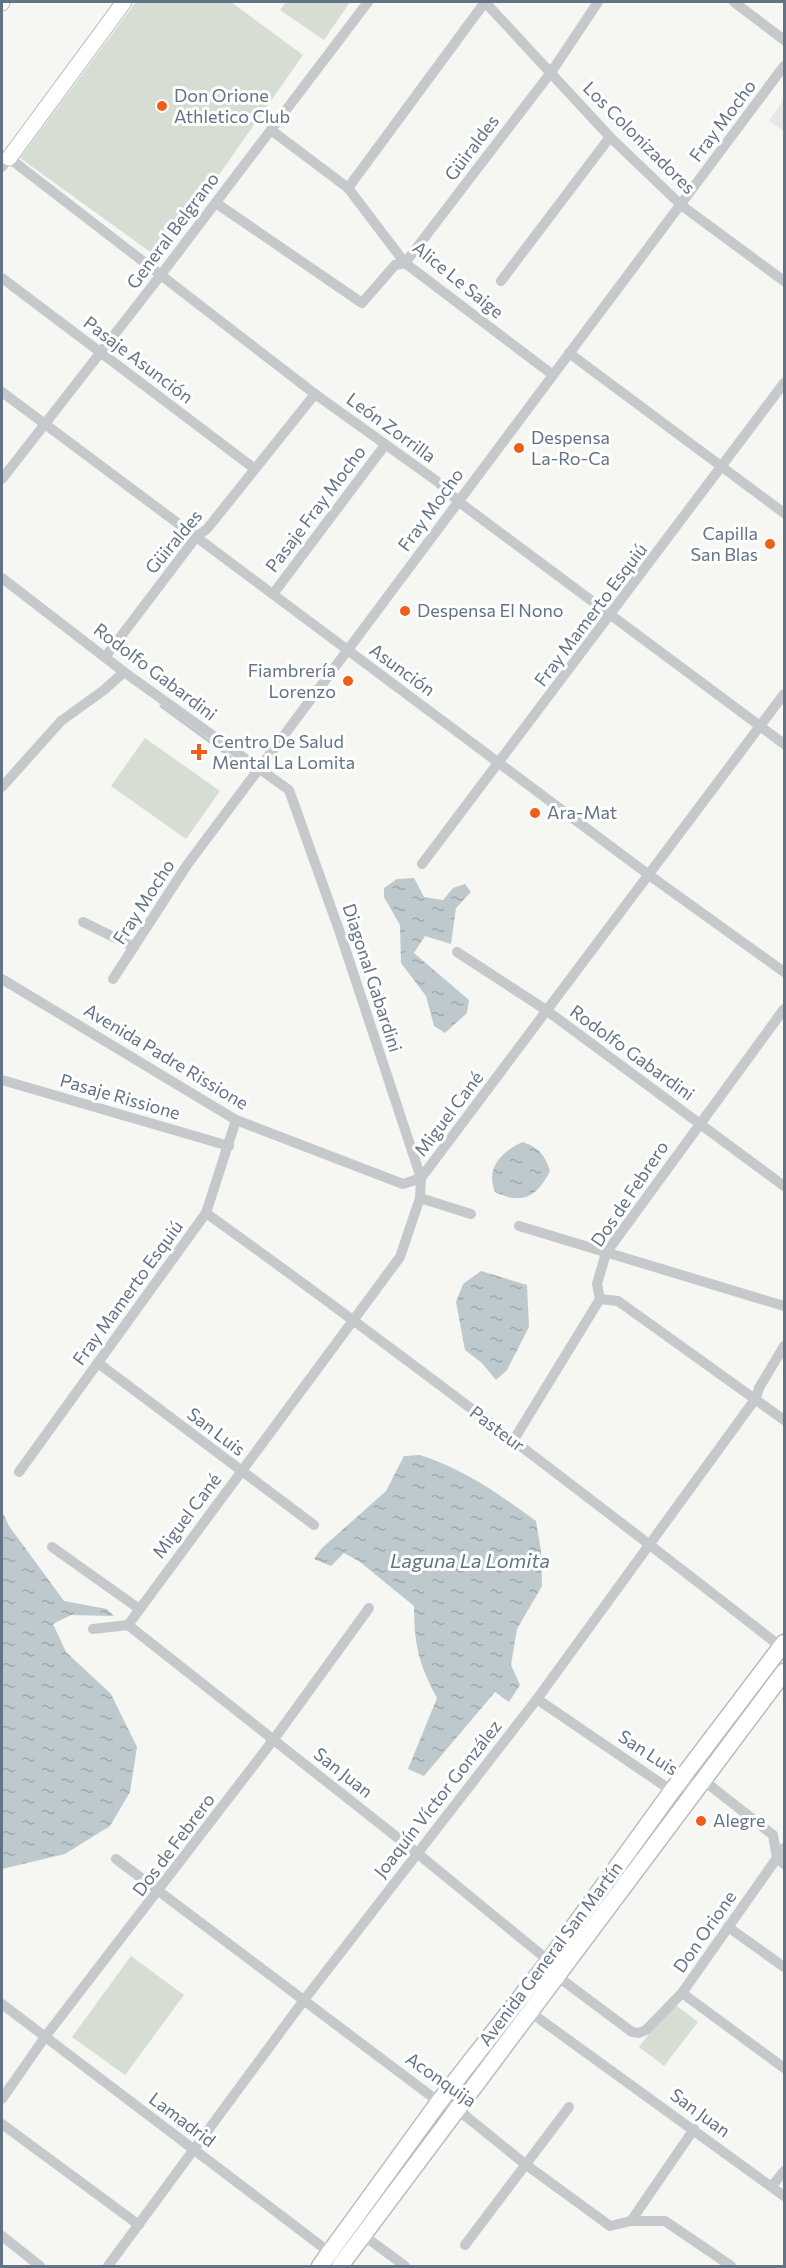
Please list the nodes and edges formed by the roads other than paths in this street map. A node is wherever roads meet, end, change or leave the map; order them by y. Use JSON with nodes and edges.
{"nodes":[{"id":1,"x":124,"y":2,"type":"edge"},
{"id":2,"x":368,"y":2,"type":"edge"},
{"id":3,"x":485,"y":2,"type":"edge"},
{"id":4,"x":598,"y":2,"type":"edge"},
{"id":5,"x":734,"y":2,"type":"edge"},
{"id":6,"x":784,"y":40,"type":"edge"},
{"id":7,"x":784,"y":66,"type":"edge"},
{"id":8,"x":552,"y":71,"type":"junction"},
{"id":9,"x":271,"y":130,"type":"junction"},
{"id":10,"x":610,"y":137,"type":"junction"},
{"id":11,"x":5,"y":163,"type":"edge"},
{"id":12,"x":348,"y":188,"type":"junction"},
{"id":13,"x":216,"y":202,"type":"junction"},
{"id":14,"x":681,"y":205,"type":"junction"},
{"id":15,"x":405,"y":263,"type":"junction"},
{"id":16,"x":160,"y":276,"type":"junction"},
{"id":17,"x":2,"y":278,"type":"edge"},
{"id":18,"x":501,"y":281,"type":"dead end"},
{"id":19,"x":784,"y":281,"type":"edge"},
{"id":20,"x":100,"y":352,"type":"junction"},
{"id":21,"x":569,"y":353,"type":"junction"},
{"id":22,"x":553,"y":375,"type":"junction"},
{"id":23,"x":784,"y":383,"type":"edge"},
{"id":24,"x":2,"y":392,"type":"edge"},
{"id":25,"x":315,"y":394,"type":"junction"},
{"id":26,"x":45,"y":423,"type":"junction"},
{"id":27,"x":385,"y":445,"type":"junction"},
{"id":28,"x":723,"y":467,"type":"junction"},
{"id":29,"x":255,"y":470,"type":"junction"},
{"id":30,"x":2,"y":478,"type":"edge"},
{"id":31,"x":459,"y":502,"type":"junction"},
{"id":32,"x":784,"y":513,"type":"edge"},
{"id":33,"x":197,"y":536,"type":"junction"},
{"id":34,"x":2,"y":579,"type":"edge"},
{"id":35,"x":273,"y":594,"type":"junction"},
{"id":36,"x":613,"y":615,"type":"junction"},
{"id":37,"x":347,"y":650,"type":"junction"},
{"id":38,"x":106,"y":656,"type":"junction"},
{"id":39,"x":124,"y":672,"type":"junction"},
{"id":40,"x":784,"y":694,"type":"edge"},
{"id":41,"x":761,"y":726,"type":"junction"},
{"id":42,"x":784,"y":744,"type":"edge"},
{"id":43,"x":500,"y":762,"type":"junction"},
{"id":44,"x":260,"y":769,"type":"junction"},
{"id":45,"x":2,"y":787,"type":"edge"},
{"id":46,"x":289,"y":790,"type":"joint"},
{"id":47,"x":422,"y":864,"type":"dead end"},
{"id":48,"x":649,"y":875,"type":"junction"},
{"id":49,"x":83,"y":922,"type":"dead end"},
{"id":50,"x":134,"y":947,"type":"junction"},
{"id":51,"x":457,"y":952,"type":"dead end"},
{"id":52,"x":784,"y":972,"type":"edge"},
{"id":53,"x":2,"y":979,"type":"edge"},
{"id":54,"x":113,"y":979,"type":"dead end"},
{"id":55,"x":784,"y":1009,"type":"edge"},
{"id":56,"x":546,"y":1010,"type":"junction"},
{"id":57,"x":2,"y":1080,"type":"edge"},
{"id":58,"x":236,"y":1120,"type":"junction"},
{"id":59,"x":699,"y":1122,"type":"junction"},
{"id":60,"x":229,"y":1146,"type":"junction"},
{"id":61,"x":421,"y":1178,"type":"junction"},
{"id":62,"x":784,"y":1186,"type":"edge"},
{"id":63,"x":420,"y":1198,"type":"junction"},
{"id":64,"x":206,"y":1214,"type":"junction"},
{"id":65,"x":471,"y":1214,"type":"dead end"},
{"id":66,"x":519,"y":1226,"type":"dead end"},
{"id":67,"x":606,"y":1253,"type":"junction"},
{"id":68,"x":600,"y":1299,"type":"junction"},
{"id":69,"x":784,"y":1306,"type":"edge"},
{"id":70,"x":355,"y":1320,"type":"junction"},
{"id":71,"x":784,"y":1346,"type":"edge"},
{"id":72,"x":98,"y":1363,"type":"junction"},
{"id":73,"x":756,"y":1398,"type":"junction"},
{"id":74,"x":784,"y":1419,"type":"edge"},
{"id":75,"x":513,"y":1441,"type":"junction"},
{"id":76,"x":19,"y":1472,"type":"dead end"},
{"id":77,"x":241,"y":1472,"type":"junction"},
{"id":78,"x":315,"y":1525,"type":"dead end"},
{"id":79,"x":651,"y":1544,"type":"junction"},
{"id":80,"x":52,"y":1548,"type":"dead end"},
{"id":81,"x":138,"y":1608,"type":"junction"},
{"id":82,"x":369,"y":1608,"type":"dead end"},
{"id":83,"x":128,"y":1625,"type":"junction"},
{"id":84,"x":93,"y":1629,"type":"dead end"},
{"id":85,"x":783,"y":1647,"type":"edge"},
{"id":86,"x":784,"y":1672,"type":"edge"},
{"id":87,"x":537,"y":1698,"type":"junction"},
{"id":88,"x":274,"y":1739,"type":"junction"},
{"id":89,"x":703,"y":1780,"type":"junction"},
{"id":90,"x":672,"y":1791,"type":"junction"},
{"id":91,"x":784,"y":1848,"type":"edge"},
{"id":92,"x":417,"y":1853,"type":"junction"},
{"id":93,"x":116,"y":1858,"type":"dead end"},
{"id":94,"x":781,"y":1861,"type":"edge"},
{"id":95,"x":160,"y":1890,"type":"junction"},
{"id":96,"x":728,"y":1927,"type":"junction"},
{"id":97,"x":549,"y":1961,"type":"junction"},
{"id":98,"x":784,"y":1967,"type":"edge"},
{"id":99,"x":557,"y":1976,"type":"junction"},
{"id":100,"x":682,"y":1993,"type":"junction"},
{"id":101,"x":304,"y":2000,"type":"junction"},
{"id":102,"x":2,"y":2004,"type":"edge"},
{"id":103,"x":530,"y":2012,"type":"junction"},
{"id":104,"x":503,"y":2020,"type":"junction"},
{"id":105,"x":45,"y":2037,"type":"junction"},
{"id":106,"x":784,"y":2068,"type":"edge"},
{"id":107,"x":2,"y":2099,"type":"edge"},
{"id":108,"x":439,"y":2102,"type":"junction"},
{"id":109,"x":569,"y":2107,"type":"dead end"},
{"id":110,"x":457,"y":2109,"type":"junction"},
{"id":111,"x":2,"y":2124,"type":"edge"},
{"id":112,"x":694,"y":2129,"type":"junction"},
{"id":113,"x":195,"y":2150,"type":"junction"},
{"id":114,"x":525,"y":2164,"type":"junction"},
{"id":115,"x":784,"y":2171,"type":"edge"},
{"id":116,"x":772,"y":2187,"type":"junction"},
{"id":117,"x":784,"y":2196,"type":"edge"},
{"id":118,"x":631,"y":2221,"type":"junction"},
{"id":119,"x":139,"y":2225,"type":"junction"},
{"id":120,"x":363,"y":2235,"type":"junction"},
{"id":121,"x":2,"y":2236,"type":"edge"},
{"id":122,"x":465,"y":2246,"type":"dead end"},
{"id":123,"x":333,"y":2262,"type":"edge"},
{"id":124,"x":725,"y":2265,"type":"edge"},
{"id":125,"x":40,"y":2266,"type":"edge"},
{"id":126,"x":108,"y":2266,"type":"edge"},
{"id":127,"x":405,"y":2266,"type":"edge"}],
"edges":[{"from":1,"to":11,"type":"street"},
{"from":2,"to":9,"type":"street","name":"General Belgrano"},
{"from":3,"to":8,"type":"street","name":"Los Colonizadores"},
{"from":3,"to":12,"type":"street"},
{"from":4,"to":8,"type":"street","name":"Güiraldes"},
{"from":5,"to":6,"type":"street"},
{"from":7,"to":14,"type":"street","name":"Fray Mocho"},
{"from":8,"to":10,"type":"street","name":"Los Colonizadores"},
{"from":8,"to":15,"type":"street","name":"Güiraldes"},
{"from":9,"to":12,"type":"street","name":"Alice Le Saige"},
{"from":9,"to":13,"type":"street","name":"General Belgrano"},
{"from":10,"to":14,"type":"street","name":"Los Colonizadores"},
{"from":10,"to":18,"type":"street"},
{"from":11,"to":16,"type":"street","name":"León Zorrilla"},
{"from":12,"to":15,"type":"street","name":"Alice Le Saige"},
{"from":13,"to":15,"type":"street","name":"Güiraldes"},
{"from":13,"to":16,"type":"street","name":"General Belgrano"},
{"from":14,"to":19,"type":"street","name":"Los Colonizadores"},
{"from":14,"to":21,"type":"street","name":"Fray Mocho"},
{"from":15,"to":22,"type":"street","name":"Alice Le Saige"},
{"from":16,"to":20,"type":"street","name":"General Belgrano"},
{"from":16,"to":25,"type":"street","name":"León Zorrilla"},
{"from":17,"to":20,"type":"street","name":"Pasaje Asunción"},
{"from":20,"to":26,"type":"street","name":"General Belgrano"},
{"from":20,"to":29,"type":"street","name":"Pasaje Asunción"},
{"from":21,"to":22,"type":"street","name":"Fray Mocho"},
{"from":21,"to":28,"type":"street"},
{"from":22,"to":31,"type":"street","name":"Fray Mocho"},
{"from":23,"to":28,"type":"street","name":"Fray Mamerto Esquiú"},
{"from":24,"to":26,"type":"street","name":"Asunción"},
{"from":25,"to":27,"type":"street","name":"León Zorrilla"},
{"from":25,"to":29,"type":"street","name":"Güiraldes"},
{"from":26,"to":30,"type":"street","name":"General Belgrano"},
{"from":26,"to":33,"type":"street","name":"Asunción"},
{"from":27,"to":31,"type":"street","name":"León Zorrilla"},
{"from":27,"to":35,"type":"street","name":"Pasaje Fray Mocho"},
{"from":28,"to":32,"type":"street"},
{"from":28,"to":36,"type":"street","name":"Fray Mamerto Esquiú"},
{"from":29,"to":33,"type":"street","name":"Güiraldes"},
{"from":31,"to":36,"type":"street","name":"León Zorrilla"},
{"from":31,"to":37,"type":"street","name":"Fray Mocho"},
{"from":33,"to":35,"type":"street","name":"Asunción"},
{"from":33,"to":38,"type":"street","name":"Güiraldes"},
{"from":34,"to":38,"type":"street","name":"Rodolfo Gabardini"},
{"from":35,"to":37,"type":"street","name":"Asunción"},
{"from":36,"to":41,"type":"street","name":"León Zorrilla"},
{"from":36,"to":43,"type":"street","name":"Fray Mamerto Esquiú"},
{"from":37,"to":43,"type":"street","name":"Asunción"},
{"from":37,"to":44,"type":"street","name":"Fray Mocho"},
{"from":38,"to":39,"type":"street","name":"Rodolfo Gabardini"},
{"from":39,"to":44,"type":"street","name":"Rodolfo Gabardini"},
{"from":39,"to":45,"type":"street"},
{"from":40,"to":41,"type":"street","name":"Miguel Cané"},
{"from":41,"to":42,"type":"street","name":"León Zorrilla"},
{"from":41,"to":48,"type":"street","name":"Miguel Cané"},
{"from":43,"to":47,"type":"street","name":"Fray Mamerto Esquiú"},
{"from":43,"to":48,"type":"street","name":"Asunción"},
{"from":44,"to":46,"type":"street","name":"Rodolfo Gabardini"},
{"from":44,"to":50,"type":"street","name":"Fray Mocho"},
{"from":46,"to":61,"type":"street","name":"Diagonal Gabardini"},
{"from":48,"to":52,"type":"street","name":"Asunción"},
{"from":48,"to":56,"type":"street","name":"Miguel Cané"},
{"from":49,"to":50,"type":"street"},
{"from":50,"to":54,"type":"street","name":"Fray Mocho"},
{"from":51,"to":56,"type":"street","name":"Rodolfo Gabardini"},
{"from":53,"to":58,"type":"street","name":"Avenida Padre Rissione"},
{"from":55,"to":59,"type":"street","name":"Dos de Febrero"},
{"from":56,"to":59,"type":"street","name":"Rodolfo Gabardini"},
{"from":56,"to":61,"type":"street","name":"Miguel Cané"},
{"from":57,"to":60,"type":"street","name":"Pasaje Rissione"},
{"from":58,"to":60,"type":"street","name":"Fray Mamerto Esquiú"},
{"from":58,"to":61,"type":"street","name":"Avenida Padre Rissione"},
{"from":59,"to":62,"type":"street","name":"Rodolfo Gabardini"},
{"from":59,"to":67,"type":"street","name":"Dos de Febrero"},
{"from":60,"to":64,"type":"street","name":"Fray Mamerto Esquiú"},
{"from":61,"to":63,"type":"street","name":"Miguel Cané"},
{"from":63,"to":65,"type":"street"},
{"from":63,"to":70,"type":"street","name":"Miguel Cané"},
{"from":64,"to":70,"type":"street","name":"Pasteur"},
{"from":64,"to":72,"type":"street","name":"Fray Mamerto Esquiú"},
{"from":66,"to":67,"type":"street"},
{"from":67,"to":68,"type":"street","name":"Dos de Febrero"},
{"from":67,"to":69,"type":"street"},
{"from":68,"to":73,"type":"street"},
{"from":68,"to":75,"type":"street","name":"Dos de Febrero"},
{"from":70,"to":75,"type":"street","name":"Pasteur"},
{"from":70,"to":77,"type":"street","name":"Miguel Cané"},
{"from":71,"to":73,"type":"street","name":"Joaquín Víctor González"},
{"from":72,"to":76,"type":"street","name":"Fray Mamerto Esquiú"},
{"from":72,"to":77,"type":"street","name":"San Luis"},
{"from":73,"to":74,"type":"street"},
{"from":73,"to":79,"type":"street","name":"Joaquín Víctor González"},
{"from":75,"to":79,"type":"street","name":"Pasteur"},
{"from":77,"to":78,"type":"street","name":"San Luis"},
{"from":77,"to":81,"type":"street","name":"Miguel Cané"},
{"from":79,"to":85,"type":"street","name":"Pasteur"},
{"from":79,"to":87,"type":"street","name":"Joaquín Víctor González"},
{"from":80,"to":81,"type":"street"},
{"from":81,"to":83,"type":"street","name":"Miguel Cané"},
{"from":82,"to":88,"type":"street","name":"Dos de Febrero"},
{"from":83,"to":84,"type":"street"},
{"from":83,"to":88,"type":"street","name":"San Juan"},
{"from":85,"to":90,"type":"main road","name":"Avenida General San Martín"},
{"from":86,"to":89,"type":"main road","name":"Avenida General San Martín"},
{"from":87,"to":90,"type":"street","name":"San Luis"},
{"from":87,"to":92,"type":"street","name":"Joaquín Víctor González"},
{"from":88,"to":92,"type":"street","name":"San Juan"},
{"from":88,"to":95,"type":"street","name":"Dos de Febrero"},
{"from":89,"to":90,"type":"street","name":"San Luis"},
{"from":89,"to":94,"type":"street"},
{"from":89,"to":99,"type":"main road","name":"Avenida General San Martín"},
{"from":90,"to":97,"type":"main road","name":"Avenida General San Martín"},
{"from":91,"to":94,"type":"street","name":"Don Orione"},
{"from":92,"to":97,"type":"street","name":"San Juan"},
{"from":92,"to":101,"type":"street","name":"Joaquín Víctor González"},
{"from":93,"to":95,"type":"street","name":"Aconquija"},
{"from":94,"to":96,"type":"street","name":"Don Orione"},
{"from":95,"to":101,"type":"street","name":"Aconquija"},
{"from":95,"to":105,"type":"street","name":"Dos de Febrero"},
{"from":96,"to":98,"type":"street"},
{"from":96,"to":100,"type":"street","name":"Don Orione"},
{"from":97,"to":99,"type":"street","name":"San Juan"},
{"from":97,"to":104,"type":"main road","name":"Avenida General San Martín"},
{"from":99,"to":100,"type":"street","name":"Don Orione"},
{"from":99,"to":103,"type":"main road","name":"Avenida General San Martín"},
{"from":100,"to":106,"type":"street"},
{"from":101,"to":108,"type":"street","name":"Aconquija"},
{"from":101,"to":113,"type":"street","name":"Joaquín Víctor González"},
{"from":102,"to":105,"type":"street","name":"Lamadrid"},
{"from":103,"to":104,"type":"street"},
{"from":103,"to":110,"type":"main road","name":"Avenida General San Martín"},
{"from":103,"to":112,"type":"street","name":"San Juan"},
{"from":104,"to":108,"type":"main road","name":"Avenida General San Martín"},
{"from":105,"to":107,"type":"street","name":"Dos de Febrero"},
{"from":105,"to":113,"type":"street","name":"Lamadrid"},
{"from":108,"to":110,"type":"street","name":"Aconquija"},
{"from":108,"to":123,"type":"main road","name":"Avenida General San Martín"},
{"from":109,"to":114,"type":"street"},
{"from":110,"to":114,"type":"street","name":"Aconquija"},
{"from":110,"to":120,"type":"main road","name":"Avenida General San Martín"},
{"from":111,"to":119,"type":"street"},
{"from":112,"to":116,"type":"street","name":"San Juan"},
{"from":112,"to":118,"type":"street"},
{"from":113,"to":119,"type":"street","name":"Joaquín Víctor González"},
{"from":113,"to":123,"type":"street","name":"Lamadrid"},
{"from":114,"to":118,"type":"street","name":"Aconquija"},
{"from":114,"to":122,"type":"street"},
{"from":115,"to":116,"type":"street"},
{"from":116,"to":117,"type":"street","name":"San Juan"},
{"from":118,"to":124,"type":"street","name":"Aconquija"},
{"from":119,"to":126,"type":"street","name":"Joaquín Víctor González"},
{"from":120,"to":123,"type":"main road","name":"Avenida General San Martín"},
{"from":120,"to":127,"type":"street"},
{"from":121,"to":125,"type":"street"}]}
